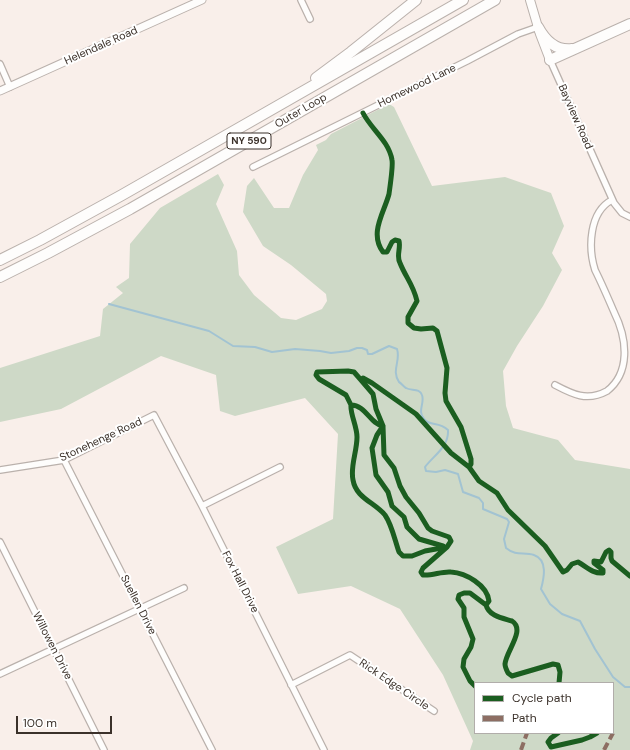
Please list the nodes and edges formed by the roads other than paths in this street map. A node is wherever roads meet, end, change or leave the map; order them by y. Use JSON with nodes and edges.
{"nodes":[{"id":1,"x":202,"y":0,"type":"edge"},
{"id":2,"x":301,"y":0,"type":"edge"},
{"id":3,"x":416,"y":0,"type":"edge"},
{"id":4,"x":463,"y":0,"type":"edge"},
{"id":5,"x":494,"y":0,"type":"edge"},
{"id":6,"x":530,"y":0,"type":"edge"},
{"id":7,"x":310,"y":19,"type":"dead end"},
{"id":8,"x":630,"y":24,"type":"edge"},
{"id":9,"x":538,"y":27,"type":"junction"},
{"id":10,"x":576,"y":48,"type":"junction"},
{"id":11,"x":550,"y":60,"type":"junction"},
{"id":12,"x":0,"y":64,"type":"edge"},
{"id":13,"x":10,"y":87,"type":"junction"},
{"id":14,"x":0,"y":91,"type":"edge"},
{"id":15,"x":238,"y":129,"type":"junction"},
{"id":16,"x":253,"y":167,"type":"dead end"},
{"id":17,"x":612,"y":200,"type":"junction"},
{"id":18,"x":630,"y":217,"type":"edge"},
{"id":19,"x":0,"y":260,"type":"edge"},
{"id":20,"x":0,"y":277,"type":"edge"},
{"id":21,"x":555,"y":385,"type":"dead end"},
{"id":22,"x":154,"y":415,"type":"joint"},
{"id":23,"x":64,"y":460,"type":"junction"},
{"id":24,"x":280,"y":467,"type":"dead end"},
{"id":25,"x":0,"y":470,"type":"edge"},
{"id":26,"x":202,"y":506,"type":"junction"},
{"id":27,"x":0,"y":542,"type":"edge"},
{"id":28,"x":184,"y":588,"type":"dead end"},
{"id":29,"x":141,"y":609,"type":"junction"},
{"id":30,"x":54,"y":649,"type":"junction"},
{"id":31,"x":0,"y":674,"type":"edge"},
{"id":32,"x":291,"y":685,"type":"junction"},
{"id":33,"x":434,"y":711,"type":"dead end"},
{"id":34,"x":104,"y":750,"type":"edge"},
{"id":35,"x":212,"y":750,"type":"edge"},
{"id":36,"x":324,"y":750,"type":"edge"}],
"edges":[{"from":1,"to":13,"type":"street","name":"Helendale Road"},
{"from":2,"to":7,"type":"street"},
{"from":3,"to":15,"type":"highway"},
{"from":4,"to":15,"type":"highway","name":"Outer Loop","number":"NY 590"},
{"from":5,"to":20,"type":"highway","name":"Outer Loop","number":"NY 590"},
{"from":6,"to":9,"type":"main road","name":"Bayview Road"},
{"from":8,"to":10,"type":"highway"},
{"from":9,"to":10,"type":"highway"},
{"from":9,"to":11,"type":"main road","name":"Bayview Road"},
{"from":9,"to":16,"type":"street","name":"Homewood Lane"},
{"from":10,"to":11,"type":"highway"},
{"from":11,"to":17,"type":"street","name":"Bayview Road"},
{"from":12,"to":13,"type":"street"},
{"from":13,"to":14,"type":"street","name":"Helendale Road"},
{"from":15,"to":19,"type":"highway","name":"Outer Loop","number":"NY 590"},
{"from":17,"to":18,"type":"street","name":"Bayview Road"},
{"from":17,"to":21,"type":"street"},
{"from":22,"to":23,"type":"street","name":"Stonehenge Road"},
{"from":22,"to":26,"type":"street","name":"Fox Hall Drive"},
{"from":23,"to":25,"type":"street","name":"Stonehenge Road"},
{"from":23,"to":29,"type":"street","name":"Suellen Drive"},
{"from":24,"to":26,"type":"street"},
{"from":26,"to":32,"type":"street","name":"Fox Hall Drive"},
{"from":27,"to":30,"type":"street","name":"Willowen Drive"},
{"from":28,"to":29,"type":"street"},
{"from":29,"to":30,"type":"street"},
{"from":29,"to":35,"type":"street","name":"Suellen Drive"},
{"from":30,"to":31,"type":"street"},
{"from":30,"to":34,"type":"street","name":"Willowen Drive"},
{"from":32,"to":33,"type":"street","name":"Rick Edge Circle"},
{"from":32,"to":36,"type":"street","name":"Fox Hall Drive"}]}
